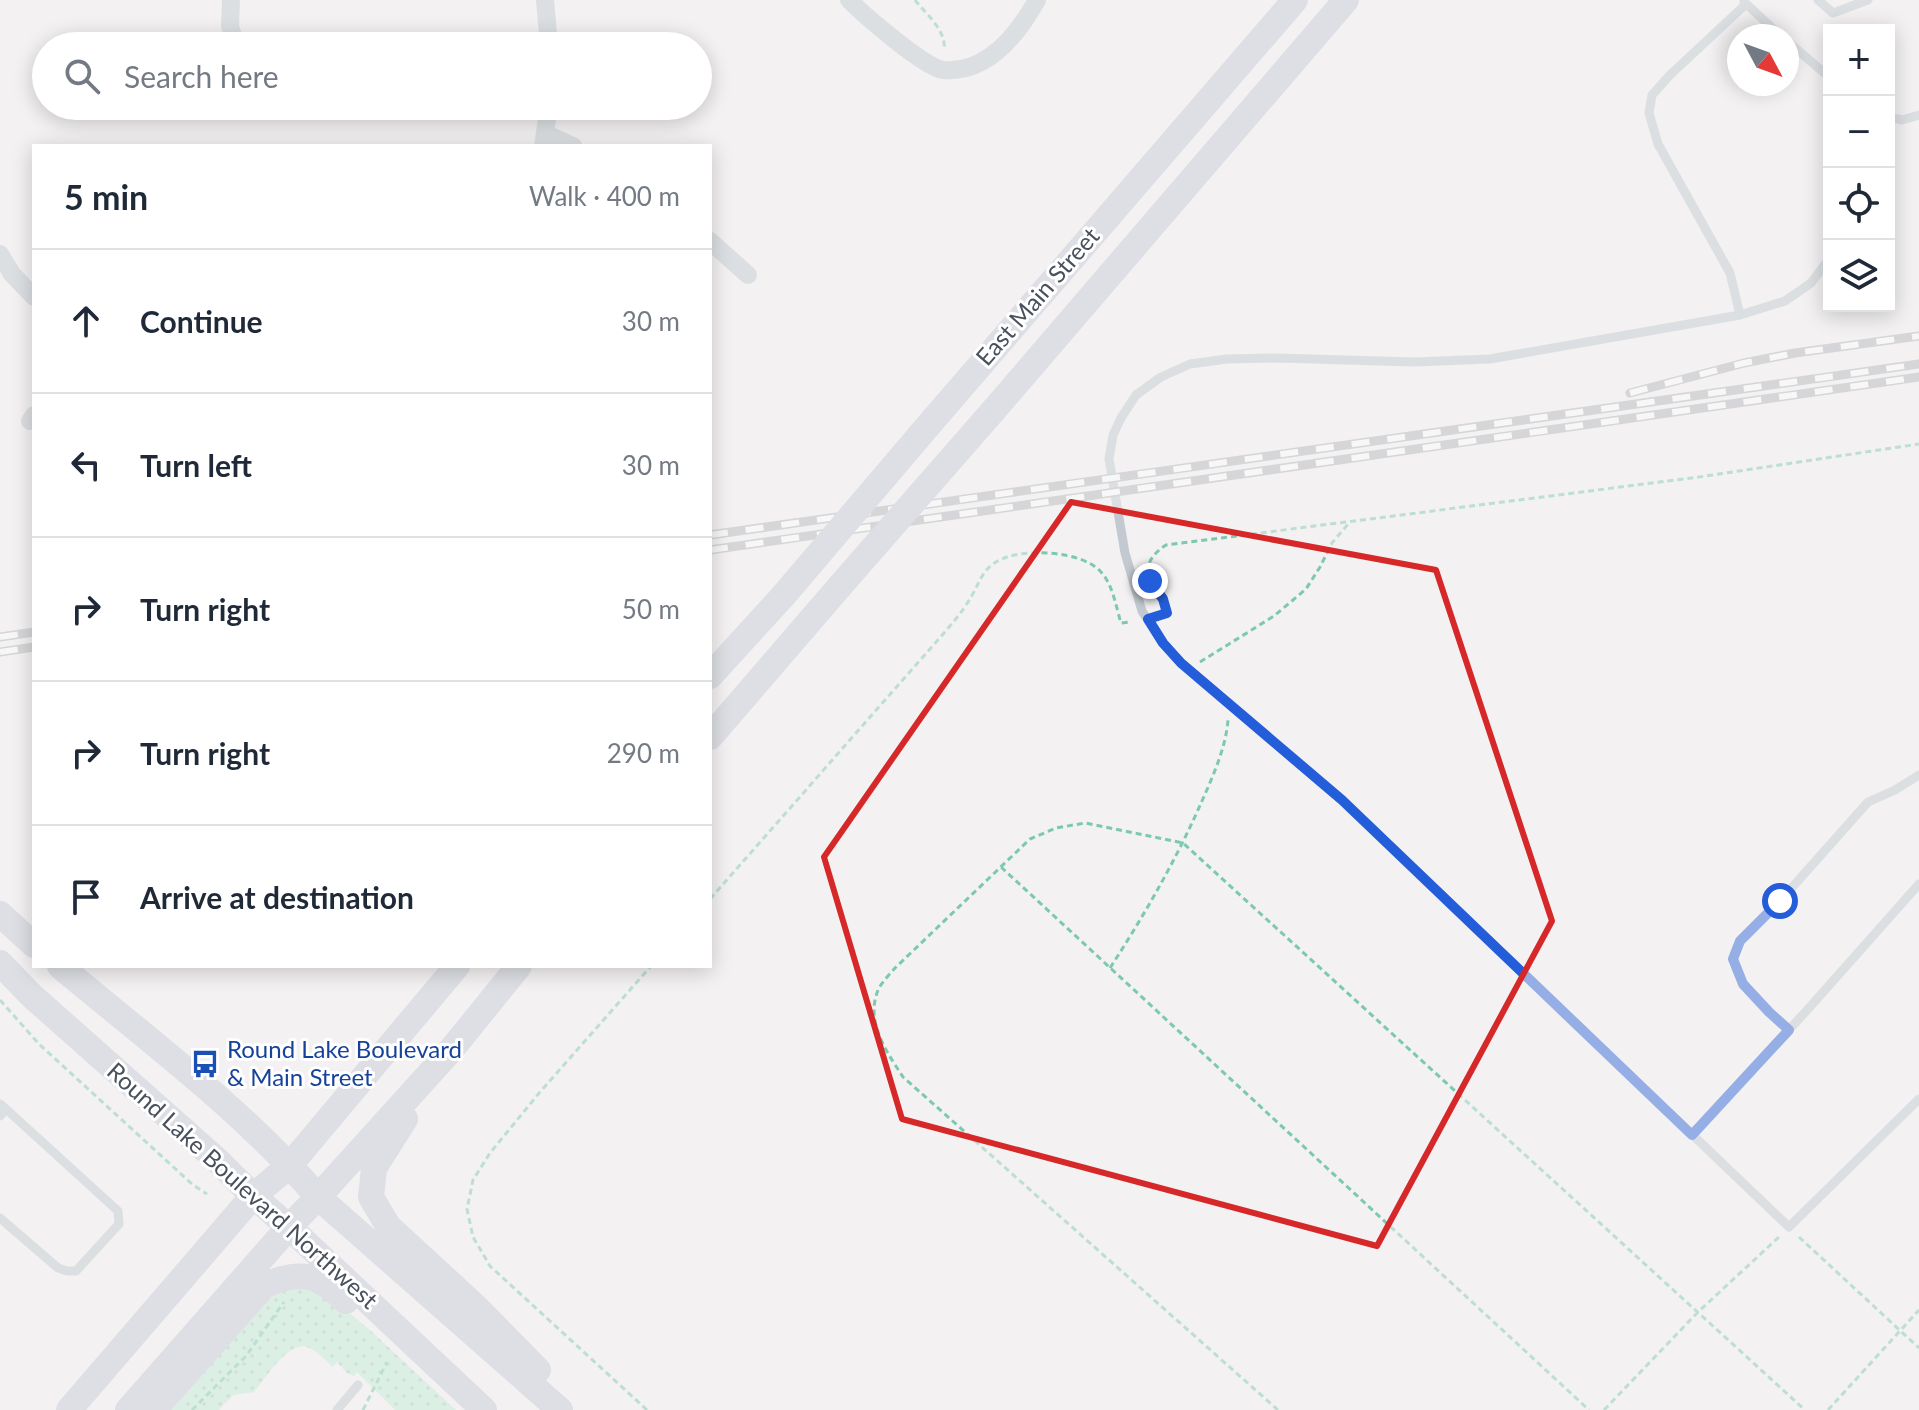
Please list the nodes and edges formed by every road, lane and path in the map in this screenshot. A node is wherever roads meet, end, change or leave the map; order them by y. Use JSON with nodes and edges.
{"nodes":[{"id":1,"x":231,"y":0,"type":"edge"},
{"id":2,"x":545,"y":0,"type":"edge"},
{"id":3,"x":849,"y":0,"type":"edge"},
{"id":4,"x":915,"y":0,"type":"edge"},
{"id":5,"x":1037,"y":0,"type":"edge"},
{"id":6,"x":1295,"y":0,"type":"edge"},
{"id":7,"x":1346,"y":0,"type":"edge"},
{"id":8,"x":1818,"y":0,"type":"edge"},
{"id":9,"x":1868,"y":0,"type":"edge"},
{"id":10,"x":1743,"y":2,"type":"edge"},
{"id":11,"x":1768,"y":24,"type":"edge"},
{"id":12,"x":232,"y":32,"type":"edge"},
{"id":13,"x":548,"y":32,"type":"edge"},
{"id":14,"x":1799,"y":51,"type":"edge"},
{"id":15,"x":941,"y":70,"type":"junction"},
{"id":16,"x":1823,"y":72,"type":"edge"},
{"id":17,"x":1919,"y":115,"type":"edge"},
{"id":18,"x":1895,"y":118,"type":"edge"},
{"id":19,"x":547,"y":120,"type":"edge"},
{"id":20,"x":544,"y":140,"type":"edge"},
{"id":21,"x":712,"y":243,"type":"edge"},
{"id":22,"x":0,"y":254,"type":"edge"},
{"id":23,"x":1823,"y":267,"type":"edge"},
{"id":24,"x":748,"y":275,"type":"dead end"},
{"id":25,"x":32,"y":295,"type":"edge"},
{"id":26,"x":1740,"y":315,"type":"junction"},
{"id":27,"x":1919,"y":444,"type":"edge"},
{"id":28,"x":1349,"y":523,"type":"junction"},
{"id":29,"x":1148,"y":619,"type":"junction"},
{"id":30,"x":1189,"y":669,"type":"junction"},
{"id":31,"x":712,"y":674,"type":"edge"},
{"id":32,"x":1230,"y":704,"type":"junction"},
{"id":33,"x":712,"y":735,"type":"edge"},
{"id":34,"x":1919,"y":775,"type":"edge"},
{"id":35,"x":1183,"y":843,"type":"junction"},
{"id":36,"x":1001,"y":867,"type":"junction"},
{"id":37,"x":1919,"y":884,"type":"edge"},
{"id":38,"x":712,"y":897,"type":"edge"},
{"id":39,"x":0,"y":914,"type":"edge"},
{"id":40,"x":32,"y":943,"type":"edge"},
{"id":41,"x":0,"y":963,"type":"edge"},
{"id":42,"x":62,"y":968,"type":"edge"},
{"id":43,"x":455,"y":968,"type":"edge"},
{"id":44,"x":517,"y":968,"type":"edge"},
{"id":45,"x":649,"y":968,"type":"edge"},
{"id":46,"x":1109,"y":969,"type":"junction"},
{"id":47,"x":0,"y":1000,"type":"edge"},
{"id":48,"x":1789,"y":1030,"type":"junction"},
{"id":49,"x":416,"y":1087,"type":"junction"},
{"id":50,"x":1919,"y":1099,"type":"edge"},
{"id":51,"x":2,"y":1110,"type":"edge"},
{"id":52,"x":1692,"y":1135,"type":"junction"},
{"id":53,"x":290,"y":1165,"type":"junction"},
{"id":54,"x":207,"y":1194,"type":"dead end"},
{"id":55,"x":253,"y":1196,"type":"junction"},
{"id":56,"x":318,"y":1197,"type":"junction"},
{"id":57,"x":0,"y":1218,"type":"edge"},
{"id":58,"x":289,"y":1227,"type":"junction"},
{"id":59,"x":1789,"y":1227,"type":"junction"},
{"id":60,"x":285,"y":1300,"type":"dead end"},
{"id":61,"x":1919,"y":1310,"type":"edge"},
{"id":62,"x":1698,"y":1312,"type":"junction"},
{"id":63,"x":1900,"y":1331,"type":"junction"},
{"id":64,"x":1919,"y":1348,"type":"edge"},
{"id":65,"x":424,"y":1354,"type":"junction"},
{"id":66,"x":387,"y":1362,"type":"dead end"},
{"id":67,"x":358,"y":1385,"type":"dead end"},
{"id":68,"x":69,"y":1410,"type":"edge"},
{"id":69,"x":128,"y":1410,"type":"edge"},
{"id":70,"x":154,"y":1410,"type":"edge"},
{"id":71,"x":192,"y":1410,"type":"edge"},
{"id":72,"x":337,"y":1410,"type":"edge"},
{"id":73,"x":363,"y":1410,"type":"edge"},
{"id":74,"x":484,"y":1410,"type":"edge"},
{"id":75,"x":562,"y":1410,"type":"edge"},
{"id":76,"x":647,"y":1410,"type":"edge"},
{"id":77,"x":1278,"y":1410,"type":"edge"},
{"id":78,"x":1589,"y":1410,"type":"edge"},
{"id":79,"x":1604,"y":1410,"type":"edge"},
{"id":80,"x":1805,"y":1410,"type":"edge"},
{"id":81,"x":1828,"y":1410,"type":"edge"}],
"edges":[{"from":1,"to":12,"type":"street"},
{"from":2,"to":13,"type":"street"},
{"from":3,"to":15,"type":"street"},
{"from":4,"to":15,"type":"path"},
{"from":5,"to":15,"type":"street"},
{"from":6,"to":31,"type":"main road","name":"East Main Street","bridge":true},
{"from":7,"to":33,"type":"main road","name":"East Main Street","bridge":true},
{"from":8,"to":9,"type":"lane"},
{"from":10,"to":11,"type":"lane"},
{"from":10,"to":26,"type":"lane"},
{"from":14,"to":16,"type":"lane"},
{"from":17,"to":18,"type":"lane"},
{"from":19,"to":20,"type":"street"},
{"from":21,"to":24,"type":"street"},
{"from":22,"to":25,"type":"street"},
{"from":23,"to":26,"type":"lane"},
{"from":26,"to":29,"type":"lane"},
{"from":27,"to":28,"type":"path"},
{"from":28,"to":29,"type":"path"},
{"from":28,"to":30,"type":"path"},
{"from":29,"to":30,"type":"lane"},
{"from":29,"to":38,"type":"path"},
{"from":30,"to":32,"type":"lane"},
{"from":32,"to":35,"type":"path"},
{"from":32,"to":52,"type":"lane"},
{"from":34,"to":48,"type":"lane"},
{"from":35,"to":36,"type":"path"},
{"from":35,"to":46,"type":"path"},
{"from":35,"to":62,"type":"path"},
{"from":36,"to":46,"type":"path"},
{"from":36,"to":77,"type":"path"},
{"from":37,"to":48,"type":"lane"},
{"from":39,"to":40,"type":"main road"},
{"from":41,"to":55,"type":"main road","name":"Round Lake Boulevard Northwest"},
{"from":42,"to":53,"type":"main road","name":"Round Lake Boulevard Northwest"},
{"from":43,"to":53,"type":"main road"},
{"from":44,"to":49,"type":"main road"},
{"from":45,"to":76,"type":"path"},
{"from":46,"to":78,"type":"path"},
{"from":47,"to":54,"type":"path"},
{"from":48,"to":52,"type":"lane"},
{"from":49,"to":56,"type":"main road"},
{"from":49,"to":75,"type":"main road"},
{"from":50,"to":59,"type":"lane"},
{"from":51,"to":57,"type":"lane"},
{"from":52,"to":59,"type":"lane"},
{"from":53,"to":55,"type":"main road"},
{"from":53,"to":56,"type":"main road","name":"Round Lake Boulevard Northwest"},
{"from":55,"to":58,"type":"main road","name":"Round Lake Boulevard Northwest"},
{"from":55,"to":68,"type":"main road"},
{"from":56,"to":58,"type":"main road"},
{"from":56,"to":75,"type":"main road","name":"Round Lake Boulevard Northwest"},
{"from":58,"to":65,"type":"main road","name":"Round Lake Boulevard Northwest"},
{"from":58,"to":69,"type":"main road"},
{"from":59,"to":62,"type":"path"},
{"from":59,"to":63,"type":"path"},
{"from":60,"to":71,"type":"path"},
{"from":61,"to":63,"type":"path"},
{"from":62,"to":79,"type":"path"},
{"from":62,"to":80,"type":"path"},
{"from":63,"to":64,"type":"path"},
{"from":63,"to":81,"type":"path"},
{"from":65,"to":70,"type":"main road"},
{"from":65,"to":74,"type":"main road","name":"Round Lake Boulevard Northwest"},
{"from":66,"to":73,"type":"path"},
{"from":67,"to":72,"type":"lane"}]}
